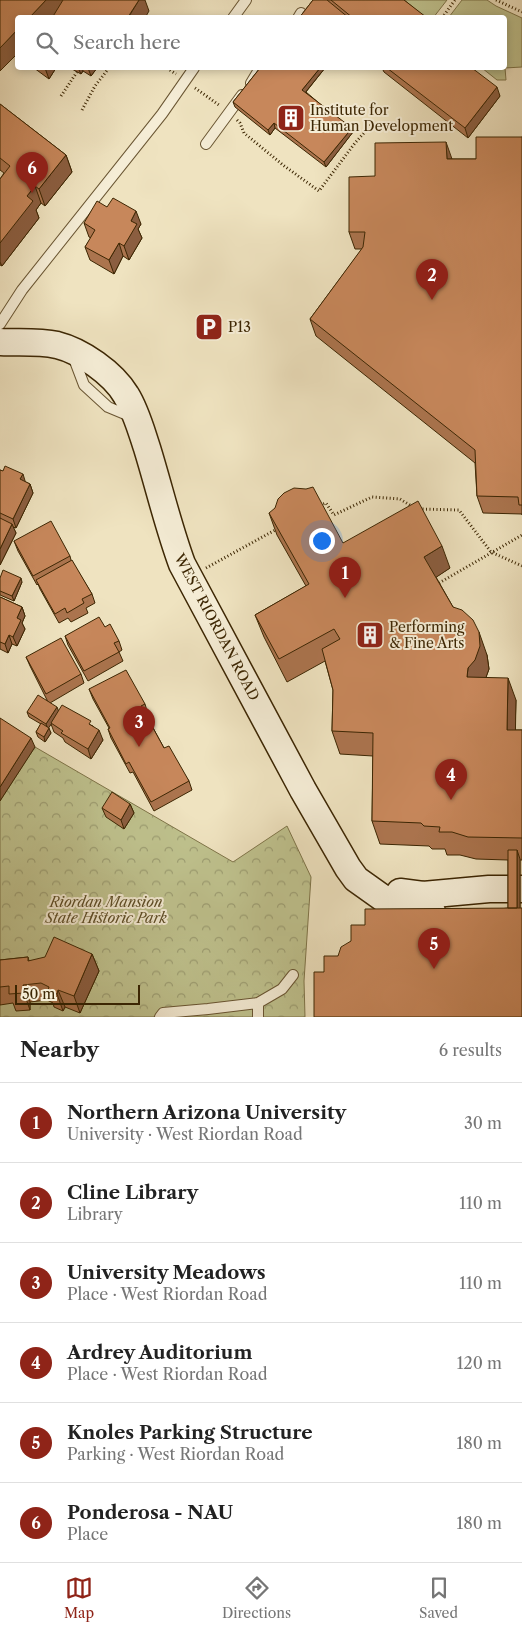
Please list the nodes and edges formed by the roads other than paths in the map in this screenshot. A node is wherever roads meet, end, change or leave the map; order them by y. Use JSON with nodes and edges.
{"nodes":[{"id":1,"x":246,"y":0,"type":"edge"},
{"id":2,"x":234,"y":15,"type":"edge"},
{"id":3,"x":192,"y":70,"type":"edge"},
{"id":4,"x":259,"y":70,"type":"edge"},
{"id":5,"x":206,"y":144,"type":"dead end"},
{"id":6,"x":0,"y":324,"type":"edge"},
{"id":7,"x":0,"y":342,"type":"edge"},
{"id":8,"x":369,"y":889,"type":"junction"},
{"id":9,"x":522,"y":889,"type":"edge"},
{"id":10,"x":522,"y":908,"type":"edge"},
{"id":11,"x":292,"y":975,"type":"dead end"},
{"id":12,"x":258,"y":1003,"type":"junction"},
{"id":13,"x":160,"y":1017,"type":"edge"},
{"id":14,"x":258,"y":1017,"type":"edge"}],
"edges":[{"from":1,"to":2,"type":"lane"},
{"from":3,"to":6,"type":"lane"},
{"from":4,"to":5,"type":"lane"},
{"from":7,"to":8,"type":"street","name":"WEST RIORDAN ROAD"},
{"from":8,"to":9,"type":"street"},
{"from":8,"to":10,"type":"street","name":"WEST RIORDAN ROAD"},
{"from":11,"to":12,"type":"lane"},
{"from":12,"to":13,"type":"lane"},
{"from":12,"to":14,"type":"lane"}]}
